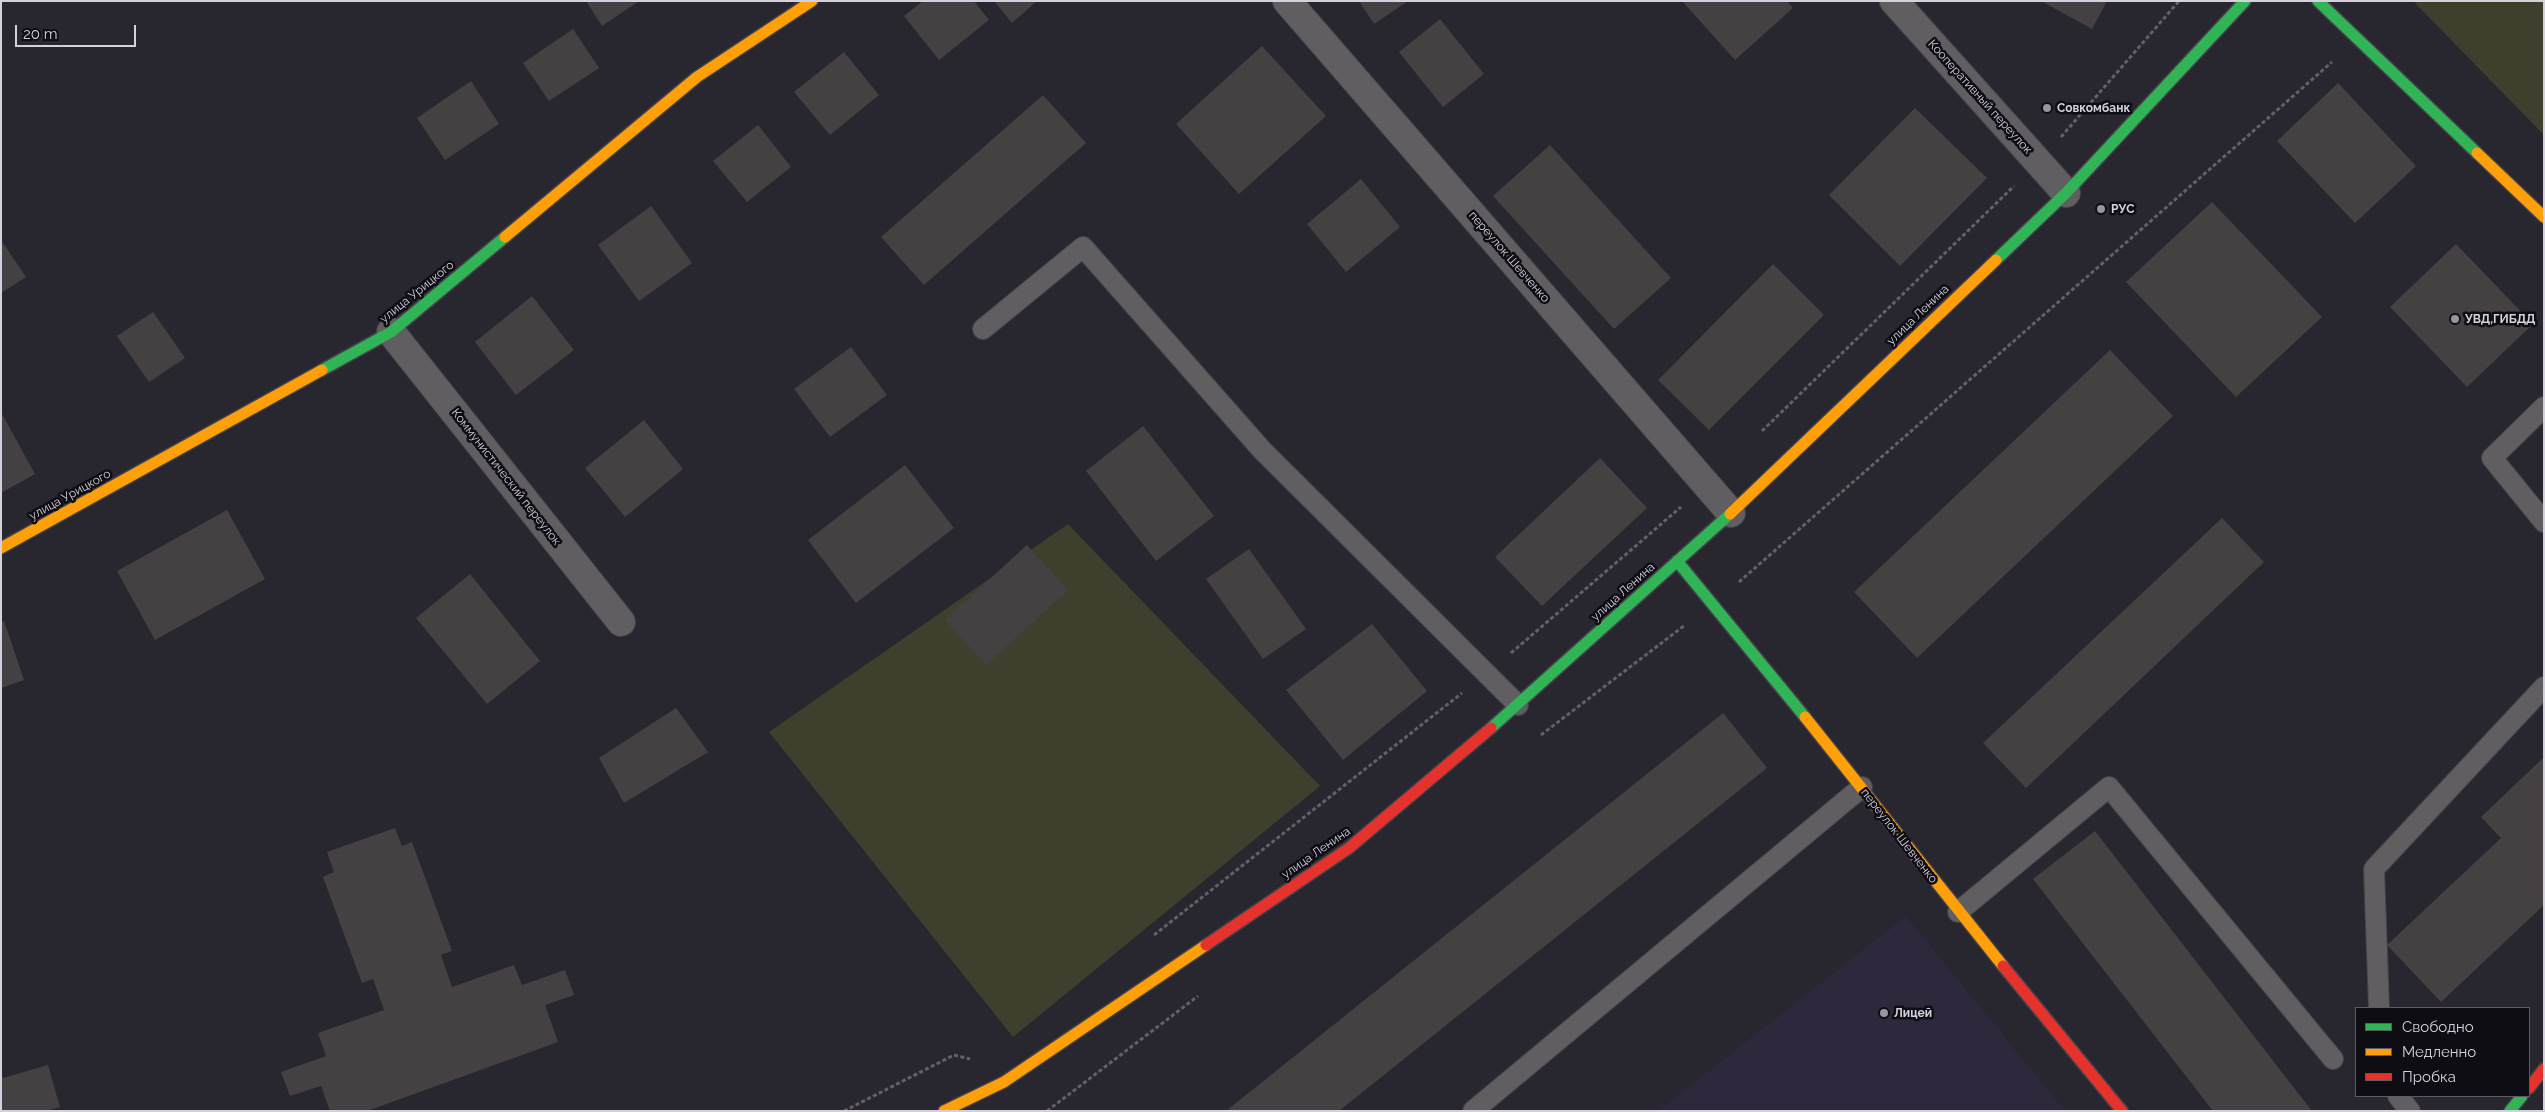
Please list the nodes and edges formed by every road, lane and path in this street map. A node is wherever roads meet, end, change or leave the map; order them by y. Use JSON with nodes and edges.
{"nodes":[{"id":1,"x":812,"y":1,"type":"edge"},
{"id":2,"x":1287,"y":1,"type":"edge"},
{"id":3,"x":1894,"y":1,"type":"edge"},
{"id":4,"x":2179,"y":1,"type":"edge"},
{"id":5,"x":2245,"y":1,"type":"edge"},
{"id":6,"x":2318,"y":1,"type":"edge"},
{"id":7,"x":2039,"y":162,"type":"junction"},
{"id":8,"x":2066,"y":193,"type":"junction"},
{"id":9,"x":2544,"y":217,"type":"edge"},
{"id":10,"x":983,"y":329,"type":"dead end"},
{"id":11,"x":391,"y":332,"type":"junction"},
{"id":12,"x":2544,"y":406,"type":"edge"},
{"id":13,"x":1756,"y":437,"type":"dead end"},
{"id":14,"x":1707,"y":485,"type":"junction"},
{"id":15,"x":1731,"y":513,"type":"junction"},
{"id":16,"x":2544,"y":522,"type":"edge"},
{"id":17,"x":1,"y":548,"type":"edge"},
{"id":18,"x":1677,"y":561,"type":"junction"},
{"id":19,"x":621,"y":622,"type":"dead end"},
{"id":20,"x":1487,"y":674,"type":"junction"},
{"id":21,"x":2544,"y":687,"type":"edge"},
{"id":22,"x":1518,"y":705,"type":"junction"},
{"id":23,"x":1862,"y":787,"type":"junction"},
{"id":24,"x":1958,"y":912,"type":"junction"},
{"id":25,"x":1153,"y":936,"type":"dead end"},
{"id":26,"x":2379,"y":1007,"type":"edge"},
{"id":27,"x":972,"y":1059,"type":"dead end"},
{"id":28,"x":2333,"y":1060,"type":"dead end"},
{"id":29,"x":2544,"y":1069,"type":"edge"},
{"id":30,"x":2530,"y":1087,"type":"edge"},
{"id":31,"x":2399,"y":1097,"type":"edge"},
{"id":32,"x":2521,"y":1097,"type":"edge"},
{"id":33,"x":844,"y":1111,"type":"edge"},
{"id":34,"x":944,"y":1111,"type":"edge"},
{"id":35,"x":1473,"y":1111,"type":"edge"},
{"id":36,"x":2122,"y":1111,"type":"edge"},
{"id":37,"x":2410,"y":1111,"type":"edge"},
{"id":38,"x":2510,"y":1111,"type":"edge"}],
"edges":[{"from":1,"to":11,"type":"street","name":"улица Урицкого"},
{"from":2,"to":14,"type":"street","name":"переулок Шевченко"},
{"from":3,"to":7,"type":"street","name":"Кооперативный переулок"},
{"from":4,"to":7,"type":"path"},
{"from":5,"to":8,"type":"street","name":"улица Ленина"},
{"from":6,"to":9,"type":"street"},
{"from":7,"to":8,"type":"street","name":"Кооперативный переулок"},
{"from":7,"to":13,"type":"path"},
{"from":8,"to":15,"type":"street","name":"улица Ленина"},
{"from":10,"to":20,"type":"lane"},
{"from":11,"to":17,"type":"street","name":"улица Урицкого"},
{"from":11,"to":19,"type":"street","name":"Коммунистический переулок"},
{"from":12,"to":16,"type":"lane"},
{"from":14,"to":15,"type":"street","name":"переулок Шевченко"},
{"from":14,"to":20,"type":"path"},
{"from":15,"to":18,"type":"street","name":"улица Ленина"},
{"from":18,"to":22,"type":"street","name":"улица Ленина"},
{"from":18,"to":23,"type":"street","name":"переулок Шевченко"},
{"from":20,"to":22,"type":"lane"},
{"from":20,"to":25,"type":"path"},
{"from":21,"to":26,"type":"lane"},
{"from":22,"to":34,"type":"street","name":"улица Ленина"},
{"from":23,"to":24,"type":"street","name":"переулок Шевченко"},
{"from":23,"to":35,"type":"lane"},
{"from":24,"to":28,"type":"lane"},
{"from":24,"to":36,"type":"street","name":"переулок Шевченко"},
{"from":27,"to":33,"type":"path"},
{"from":29,"to":30,"type":"street"},
{"from":31,"to":37,"type":"lane"},
{"from":32,"to":38,"type":"street"}]}
